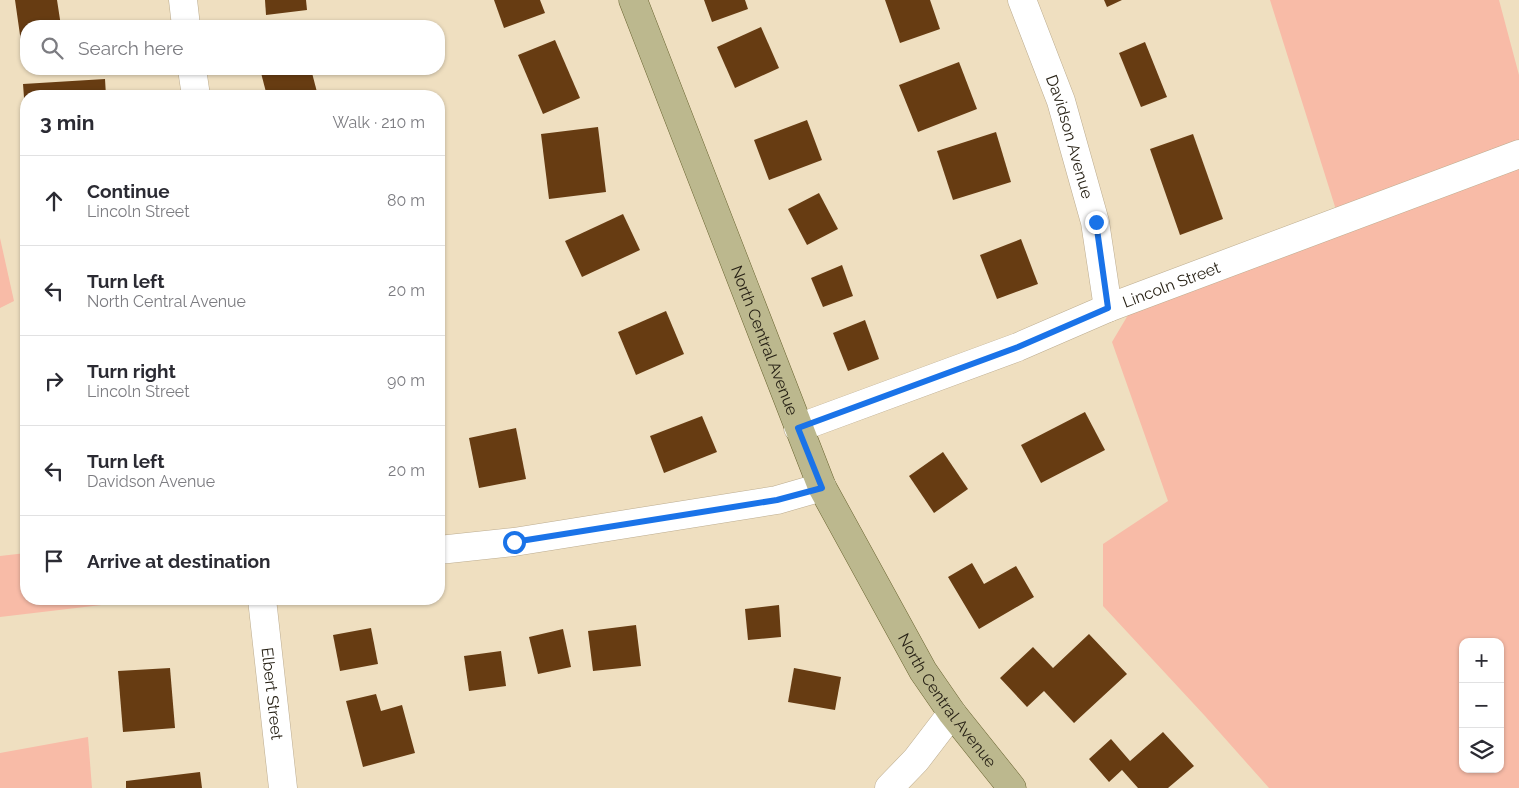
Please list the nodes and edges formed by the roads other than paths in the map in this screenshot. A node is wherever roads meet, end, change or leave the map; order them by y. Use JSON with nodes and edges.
{"nodes":[{"id":1,"x":183,"y":0,"type":"edge"},
{"id":2,"x":633,"y":0,"type":"edge"},
{"id":3,"x":1022,"y":0,"type":"edge"},
{"id":4,"x":185,"y":20,"type":"edge"},
{"id":5,"x":193,"y":75,"type":"edge"},
{"id":6,"x":195,"y":90,"type":"edge"},
{"id":7,"x":1519,"y":154,"type":"edge"},
{"id":8,"x":1108,"y":308,"type":"junction"},
{"id":9,"x":798,"y":428,"type":"junction"},
{"id":10,"x":822,"y":488,"type":"junction"},
{"id":11,"x":445,"y":549,"type":"edge"},
{"id":12,"x":263,"y":605,"type":"edge"},
{"id":13,"x":952,"y":714,"type":"junction"},
{"id":14,"x":282,"y":788,"type":"edge"},
{"id":15,"x":889,"y":788,"type":"edge"},
{"id":16,"x":1012,"y":788,"type":"edge"}],
"edges":[{"from":1,"to":4,"type":"street"},
{"from":2,"to":9,"type":"main road","name":"North Central Avenue"},
{"from":3,"to":8,"type":"street","name":"Davidson Avenue"},
{"from":5,"to":6,"type":"street"},
{"from":7,"to":8,"type":"street","name":"Lincoln Street"},
{"from":8,"to":9,"type":"street","name":"Lincoln Street"},
{"from":9,"to":10,"type":"main road","name":"North Central Avenue"},
{"from":10,"to":11,"type":"street"},
{"from":10,"to":13,"type":"main road","name":"North Central Avenue"},
{"from":12,"to":14,"type":"street","name":"Elbert Street"},
{"from":13,"to":15,"type":"street"},
{"from":13,"to":16,"type":"main road","name":"North Central Avenue"}]}
